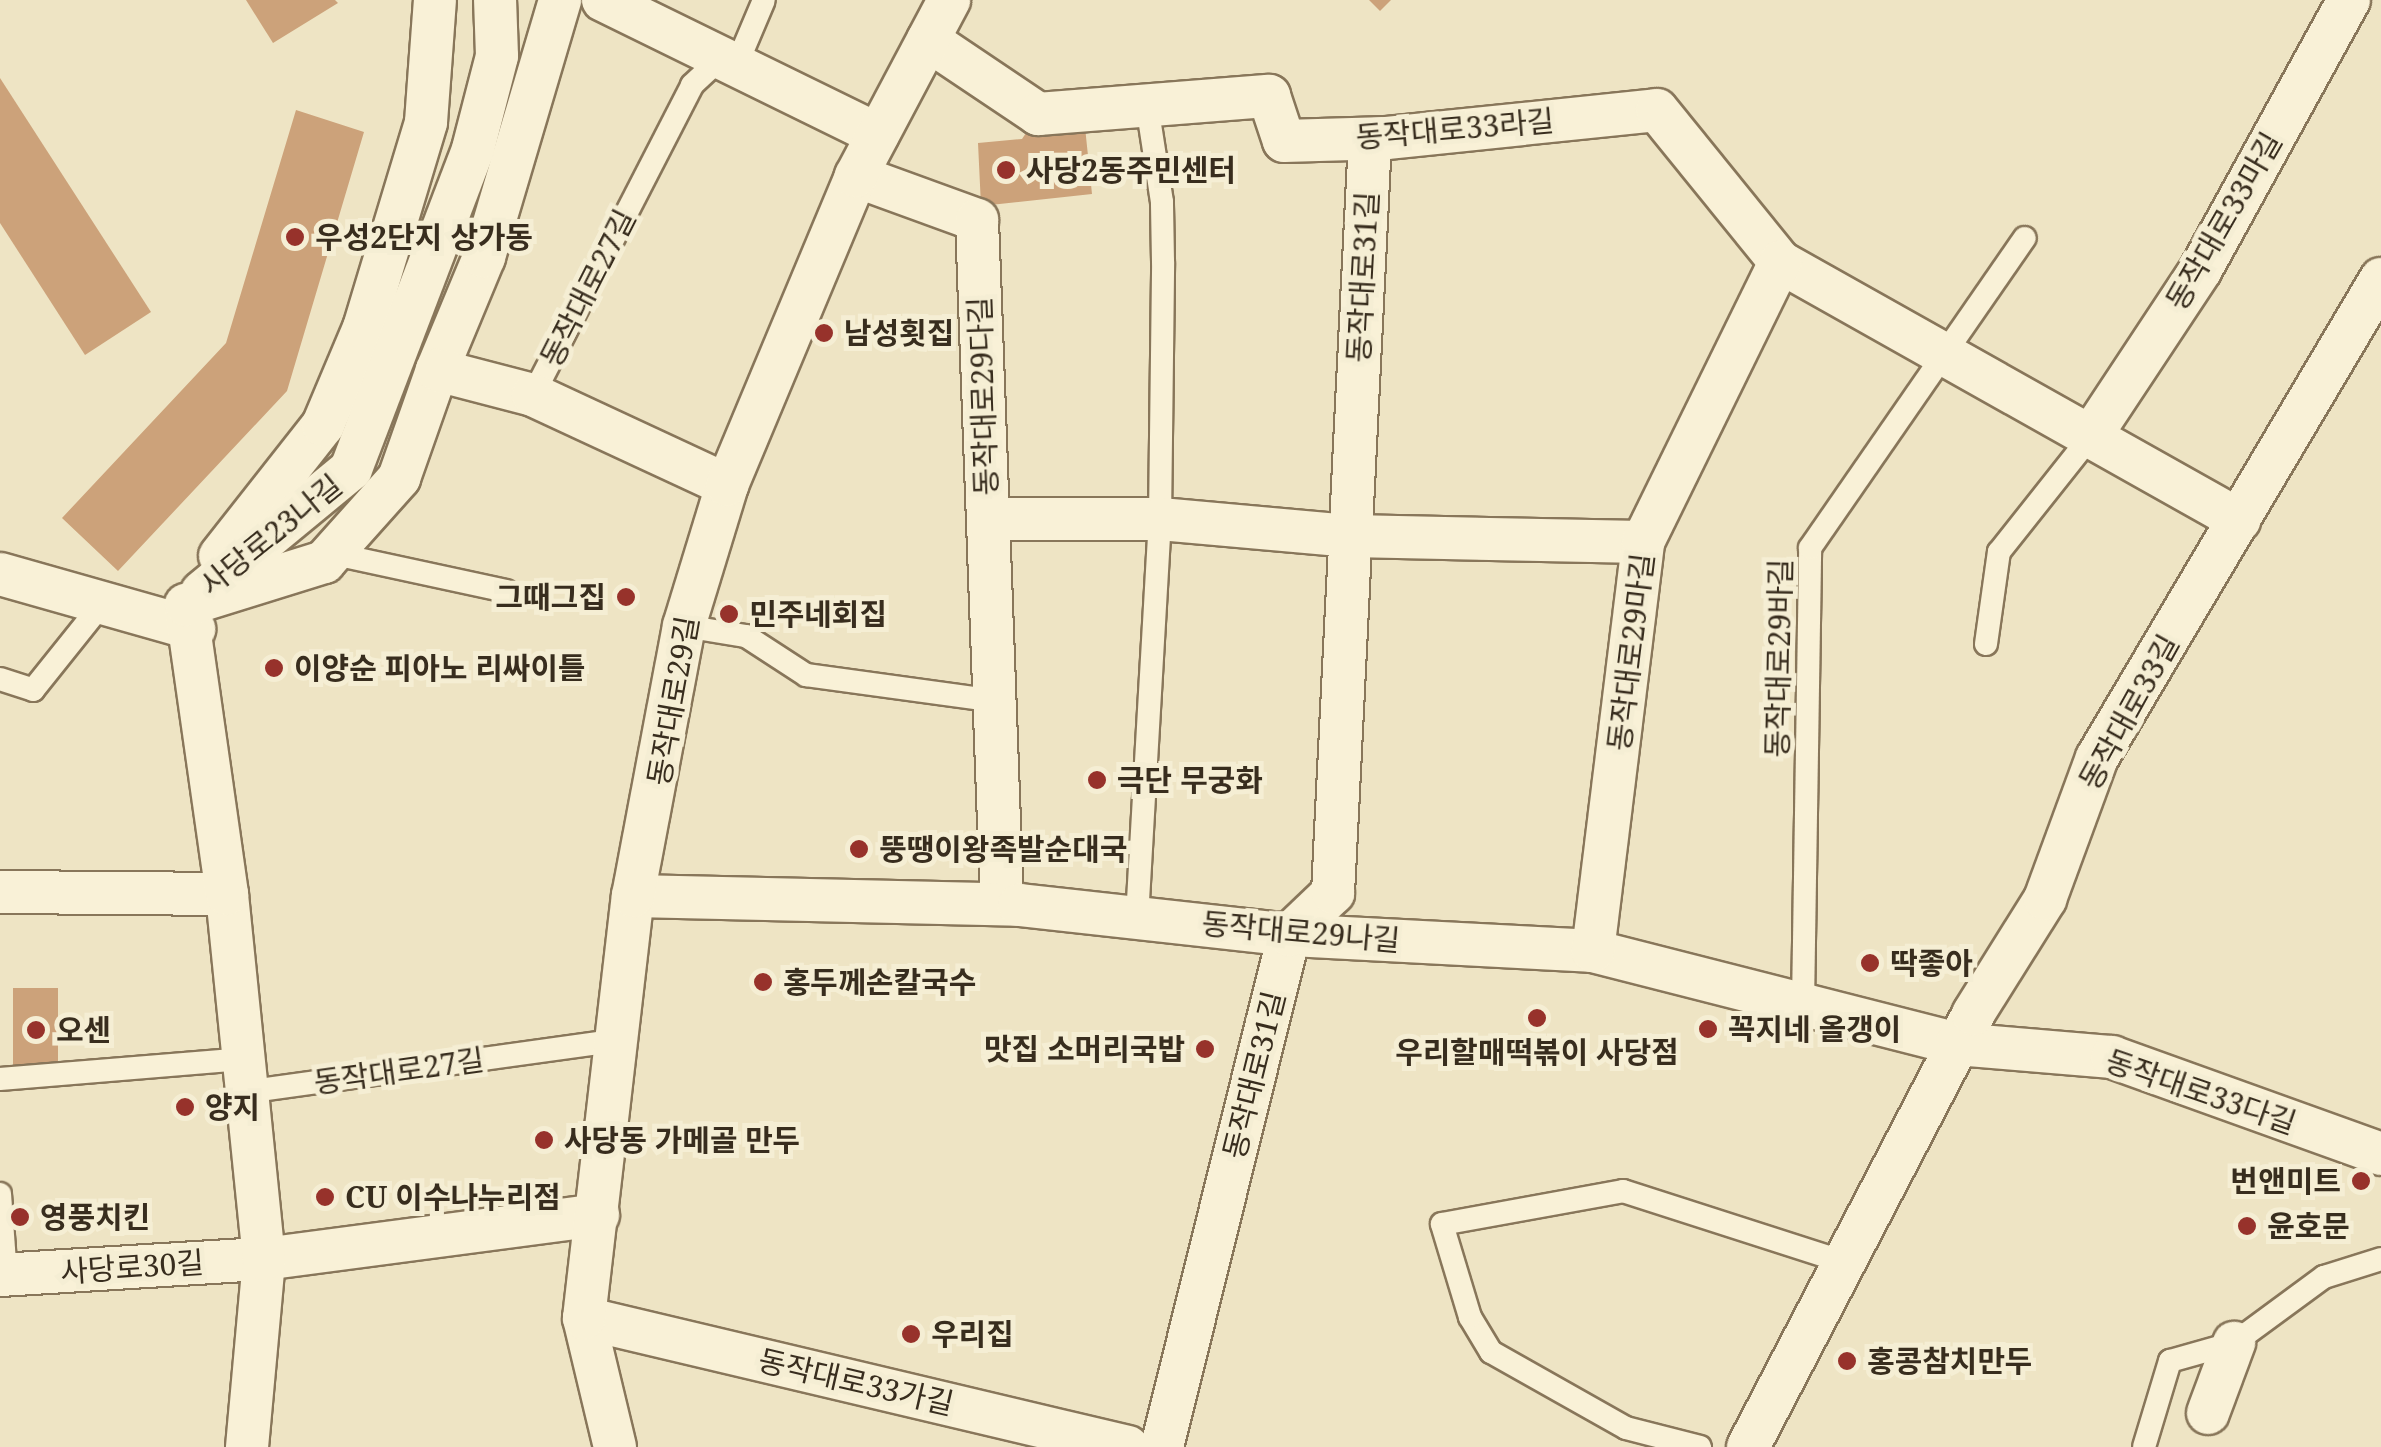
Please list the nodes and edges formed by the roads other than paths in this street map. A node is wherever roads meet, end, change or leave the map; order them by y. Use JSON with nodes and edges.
{"nodes":[{"id":1,"x":435,"y":0,"type":"edge"},
{"id":2,"x":494,"y":0,"type":"edge"},
{"id":3,"x":560,"y":0,"type":"edge"},
{"id":4,"x":604,"y":0,"type":"edge"},
{"id":5,"x":764,"y":0,"type":"edge"},
{"id":6,"x":949,"y":0,"type":"edge"},
{"id":7,"x":2349,"y":0,"type":"edge"},
{"id":8,"x":928,"y":40,"type":"junction"},
{"id":9,"x":721,"y":58,"type":"junction"},
{"id":10,"x":1147,"y":105,"type":"junction"},
{"id":11,"x":878,"y":135,"type":"junction"},
{"id":12,"x":1370,"y":138,"type":"junction"},
{"id":13,"x":856,"y":176,"type":"junction"},
{"id":14,"x":2025,"y":238,"type":"dead end"},
{"id":15,"x":1780,"y":262,"type":"junction"},
{"id":16,"x":2381,"y":279,"type":"edge"},
{"id":17,"x":1942,"y":354,"type":"junction"},
{"id":18,"x":437,"y":370,"type":"junction"},
{"id":19,"x":533,"y":396,"type":"junction"},
{"id":20,"x":2090,"y":437,"type":"junction"},
{"id":21,"x":727,"y":485,"type":"junction"},
{"id":22,"x":988,"y":519,"type":"junction"},
{"id":23,"x":1160,"y":519,"type":"junction"},
{"id":24,"x":2240,"y":520,"type":"junction"},
{"id":25,"x":1350,"y":536,"type":"junction"},
{"id":26,"x":1643,"y":542,"type":"junction"},
{"id":27,"x":324,"y":562,"type":"junction"},
{"id":28,"x":0,"y":574,"type":"edge"},
{"id":29,"x":506,"y":591,"type":"dead end"},
{"id":30,"x":101,"y":605,"type":"junction"},
{"id":31,"x":190,"y":617,"type":"junction"},
{"id":32,"x":684,"y":626,"type":"junction"},
{"id":33,"x":1986,"y":644,"type":"dead end"},
{"id":34,"x":0,"y":679,"type":"edge"},
{"id":35,"x":995,"y":701,"type":"junction"},
{"id":36,"x":0,"y":892,"type":"edge"},
{"id":37,"x":227,"y":894,"type":"junction"},
{"id":38,"x":634,"y":896,"type":"junction"},
{"id":39,"x":1002,"y":904,"type":"junction"},
{"id":40,"x":1137,"y":918,"type":"junction"},
{"id":41,"x":1290,"y":935,"type":"junction"},
{"id":42,"x":1593,"y":951,"type":"junction"},
{"id":43,"x":1803,"y":1004,"type":"junction"},
{"id":44,"x":614,"y":1041,"type":"junction"},
{"id":45,"x":1958,"y":1044,"type":"junction"},
{"id":46,"x":243,"y":1075,"type":"junction"},
{"id":47,"x":0,"y":1080,"type":"edge"},
{"id":48,"x":2381,"y":1154,"type":"edge"},
{"id":49,"x":0,"y":1194,"type":"edge"},
{"id":50,"x":598,"y":1215,"type":"junction"},
{"id":51,"x":264,"y":1259,"type":"junction"},
{"id":52,"x":2381,"y":1259,"type":"edge"},
{"id":53,"x":1844,"y":1262,"type":"junction"},
{"id":54,"x":3,"y":1275,"type":"edge"},
{"id":55,"x":584,"y":1318,"type":"junction"},
{"id":56,"x":2234,"y":1343,"type":"junction"},
{"id":57,"x":2208,"y":1413,"type":"dead end"},
{"id":58,"x":247,"y":1447,"type":"edge"},
{"id":59,"x":615,"y":1447,"type":"edge"},
{"id":60,"x":1128,"y":1447,"type":"edge"},
{"id":61,"x":1162,"y":1447,"type":"edge"},
{"id":62,"x":1700,"y":1447,"type":"edge"},
{"id":63,"x":1748,"y":1447,"type":"edge"},
{"id":64,"x":2144,"y":1447,"type":"edge"}],
"edges":[{"from":1,"to":31,"type":"street","name":"사당로23나길"},
{"from":2,"to":31,"type":"street","name":"사당로23나길"},
{"from":3,"to":18,"type":"street"},
{"from":4,"to":9,"type":"street"},
{"from":5,"to":9,"type":"lane","name":"동작대로27길"},
{"from":6,"to":8,"type":"street","name":"동작대로29길"},
{"from":7,"to":20,"type":"street","name":"동작대로33마길"},
{"from":8,"to":10,"type":"street","name":"동작대로33라길"},
{"from":8,"to":11,"type":"street","name":"동작대로29길"},
{"from":9,"to":11,"type":"street"},
{"from":9,"to":19,"type":"lane","name":"동작대로27길"},
{"from":10,"to":12,"type":"street","name":"동작대로33라길"},
{"from":10,"to":23,"type":"lane"},
{"from":11,"to":13,"type":"street","name":"동작대로29길"},
{"from":12,"to":15,"type":"street","name":"동작대로33라길"},
{"from":12,"to":25,"type":"street","name":"동작대로31길"},
{"from":13,"to":21,"type":"street","name":"동작대로29길"},
{"from":13,"to":22,"type":"street","name":"동작대로29다길"},
{"from":14,"to":17,"type":"lane"},
{"from":15,"to":17,"type":"street","name":"동작대로33라길"},
{"from":15,"to":26,"type":"street","name":"동작대로29마길"},
{"from":16,"to":24,"type":"street","name":"동작대로33길"},
{"from":17,"to":20,"type":"street","name":"동작대로33라길"},
{"from":17,"to":43,"type":"lane","name":"동작대로29바길"},
{"from":18,"to":19,"type":"street","name":"동작대로27길"},
{"from":18,"to":27,"type":"street"},
{"from":19,"to":21,"type":"street"},
{"from":20,"to":24,"type":"street","name":"동작대로33라길"},
{"from":20,"to":33,"type":"lane"},
{"from":21,"to":32,"type":"street","name":"동작대로29길"},
{"from":22,"to":23,"type":"street"},
{"from":22,"to":35,"type":"street","name":"동작대로29다길"},
{"from":23,"to":25,"type":"street"},
{"from":23,"to":40,"type":"lane"},
{"from":24,"to":45,"type":"street","name":"동작대로33길"},
{"from":25,"to":26,"type":"street"},
{"from":25,"to":41,"type":"street","name":"동작대로31길"},
{"from":26,"to":42,"type":"street","name":"동작대로29마길"},
{"from":27,"to":29,"type":"lane"},
{"from":27,"to":31,"type":"street"},
{"from":28,"to":30,"type":"street"},
{"from":30,"to":31,"type":"street"},
{"from":30,"to":34,"type":"lane"},
{"from":31,"to":37,"type":"street"},
{"from":32,"to":35,"type":"lane"},
{"from":32,"to":38,"type":"street","name":"동작대로29길"},
{"from":35,"to":39,"type":"street","name":"동작대로29다길"},
{"from":36,"to":37,"type":"street"},
{"from":37,"to":46,"type":"street"},
{"from":38,"to":39,"type":"street","name":"동작대로29나길"},
{"from":38,"to":44,"type":"street","name":"동작대로29길"},
{"from":39,"to":40,"type":"street","name":"동작대로29나길"},
{"from":40,"to":41,"type":"street","name":"동작대로29나길"},
{"from":41,"to":42,"type":"street","name":"동작대로29나길"},
{"from":41,"to":61,"type":"street","name":"동작대로31길"},
{"from":42,"to":43,"type":"street","name":"동작대로29나길"},
{"from":43,"to":45,"type":"street","name":"동작대로29나길"},
{"from":44,"to":46,"type":"lane","name":"동작대로27길"},
{"from":44,"to":50,"type":"street","name":"동작대로29길"},
{"from":45,"to":48,"type":"street","name":"동작대로33다길"},
{"from":45,"to":53,"type":"street","name":"동작대로33길"},
{"from":46,"to":47,"type":"lane","name":"동작대로27길"},
{"from":46,"to":51,"type":"street"},
{"from":49,"to":54,"type":"lane"},
{"from":50,"to":51,"type":"street"},
{"from":50,"to":55,"type":"street","name":"동작대로29길"},
{"from":51,"to":54,"type":"street","name":"사당로30길"},
{"from":51,"to":58,"type":"street"},
{"from":52,"to":56,"type":"lane"},
{"from":53,"to":62,"type":"lane"},
{"from":53,"to":63,"type":"street","name":"동작대로33길"},
{"from":55,"to":59,"type":"street","name":"동작대로29길"},
{"from":55,"to":60,"type":"street","name":"동작대로33가길"},
{"from":56,"to":57,"type":"street"},
{"from":56,"to":64,"type":"lane"}]}
